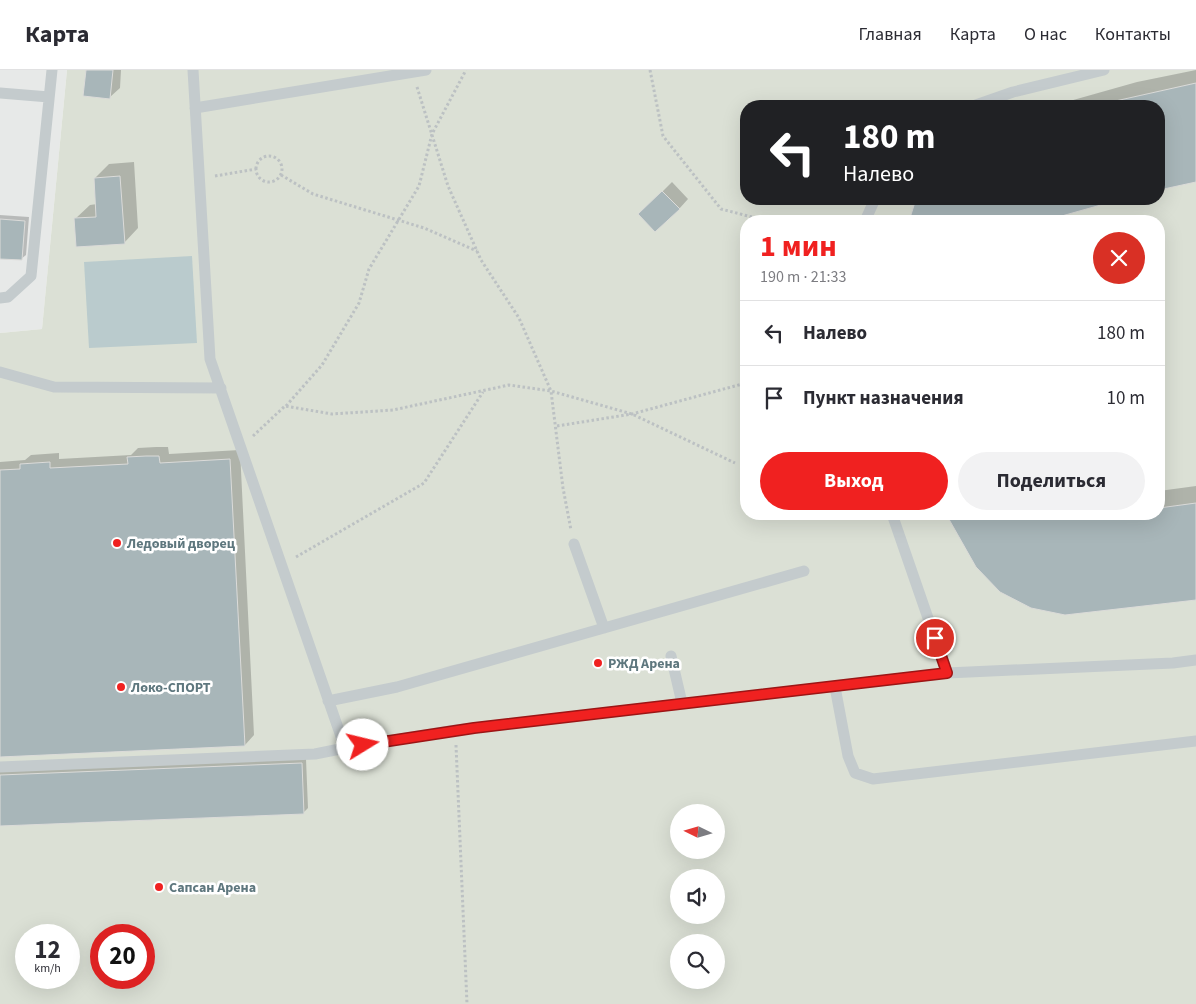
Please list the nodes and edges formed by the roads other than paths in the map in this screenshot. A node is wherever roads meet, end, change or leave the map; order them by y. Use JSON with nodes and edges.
{"nodes":[{"id":1,"x":52,"y":70,"type":"edge"},
{"id":2,"x":194,"y":70,"type":"edge"},
{"id":3,"x":426,"y":70,"type":"edge"},
{"id":4,"x":1104,"y":70,"type":"edge"},
{"id":5,"x":0,"y":93,"type":"edge"},
{"id":6,"x":49,"y":97,"type":"junction"},
{"id":7,"x":990,"y":100,"type":"edge"},
{"id":8,"x":194,"y":108,"type":"junction"},
{"id":9,"x":0,"y":298,"type":"edge"},
{"id":10,"x":0,"y":372,"type":"edge"},
{"id":11,"x":221,"y":388,"type":"junction"},
{"id":12,"x":894,"y":520,"type":"edge"},
{"id":13,"x":574,"y":544,"type":"road end"},
{"id":14,"x":804,"y":571,"type":"dead end"},
{"id":15,"x":604,"y":628,"type":"junction"},
{"id":16,"x":671,"y":656,"type":"dead end"},
{"id":17,"x":1196,"y":660,"type":"edge"},
{"id":18,"x":947,"y":673,"type":"junction"},
{"id":19,"x":835,"y":686,"type":"junction"},
{"id":20,"x":328,"y":701,"type":"junction"},
{"id":21,"x":682,"y":703,"type":"junction"},
{"id":22,"x":1196,"y":741,"type":"edge"},
{"id":23,"x":345,"y":748,"type":"junction"},
{"id":24,"x":0,"y":767,"type":"edge"}],
"edges":[{"from":1,"to":6,"type":"lane"},
{"from":2,"to":8,"type":"lane"},
{"from":3,"to":8,"type":"lane"},
{"from":4,"to":7,"type":"lane"},
{"from":5,"to":6,"type":"lane"},
{"from":6,"to":9,"type":"lane"},
{"from":8,"to":11,"type":"lane"},
{"from":10,"to":11,"type":"lane"},
{"from":11,"to":20,"type":"lane"},
{"from":12,"to":18,"type":"lane"},
{"from":13,"to":15,"type":"lane"},
{"from":14,"to":15,"type":"lane"},
{"from":15,"to":20,"type":"lane"},
{"from":16,"to":21,"type":"lane"},
{"from":17,"to":18,"type":"lane"},
{"from":18,"to":19,"type":"lane"},
{"from":19,"to":21,"type":"lane"},
{"from":19,"to":22,"type":"lane"},
{"from":20,"to":23,"type":"lane"},
{"from":21,"to":23,"type":"lane"},
{"from":23,"to":24,"type":"lane"}]}
